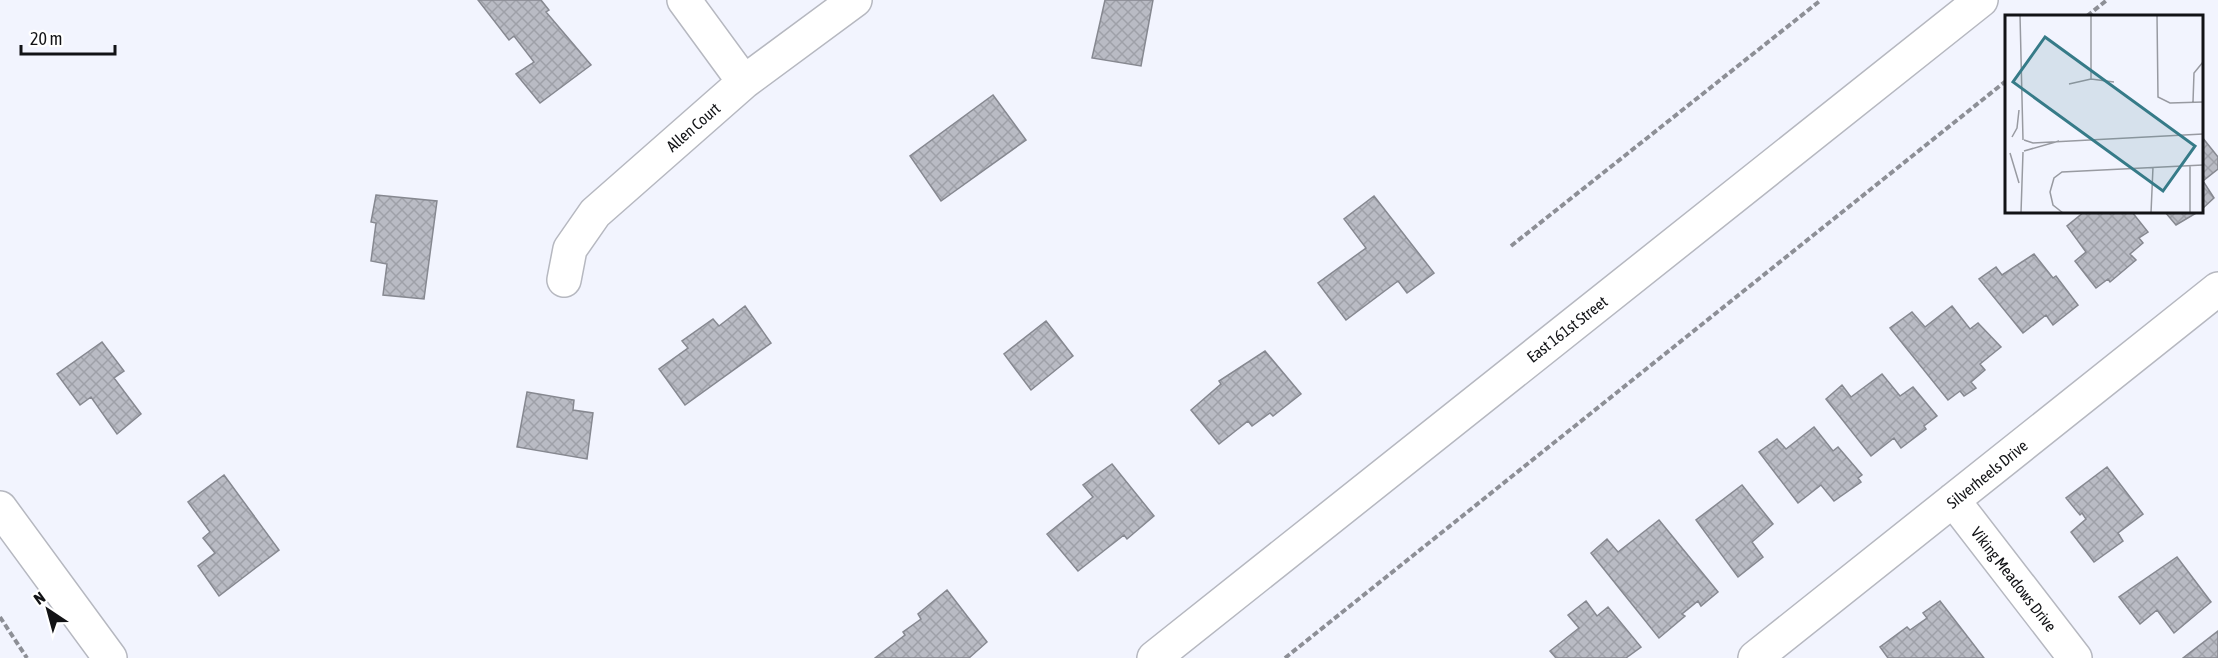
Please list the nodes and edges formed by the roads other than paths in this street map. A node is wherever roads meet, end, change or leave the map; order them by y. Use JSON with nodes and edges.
{"nodes":[{"id":1,"x":684,"y":0,"type":"edge"},
{"id":2,"x":855,"y":0,"type":"edge"},
{"id":3,"x":1981,"y":0,"type":"edge"},
{"id":4,"x":744,"y":82,"type":"junction"},
{"id":5,"x":564,"y":280,"type":"dead end"},
{"id":6,"x":2218,"y":289,"type":"edge"},
{"id":7,"x":1953,"y":500,"type":"junction"},
{"id":8,"x":0,"y":508,"type":"edge"},
{"id":9,"x":110,"y":658,"type":"edge"},
{"id":10,"x":1154,"y":658,"type":"edge"},
{"id":11,"x":1755,"y":658,"type":"edge"},
{"id":12,"x":2075,"y":658,"type":"edge"}],
"edges":[{"from":1,"to":4,"type":"street"},
{"from":2,"to":4,"type":"street","name":"Allen Court"},
{"from":3,"to":10,"type":"street","name":"East 161st Street"},
{"from":4,"to":5,"type":"street","name":"Allen Court"},
{"from":6,"to":7,"type":"street","name":"Silverheels Drive"},
{"from":7,"to":11,"type":"street","name":"Silverheels Drive"},
{"from":7,"to":12,"type":"street","name":"Viking Meadows Drive"},
{"from":8,"to":9,"type":"street"}]}
